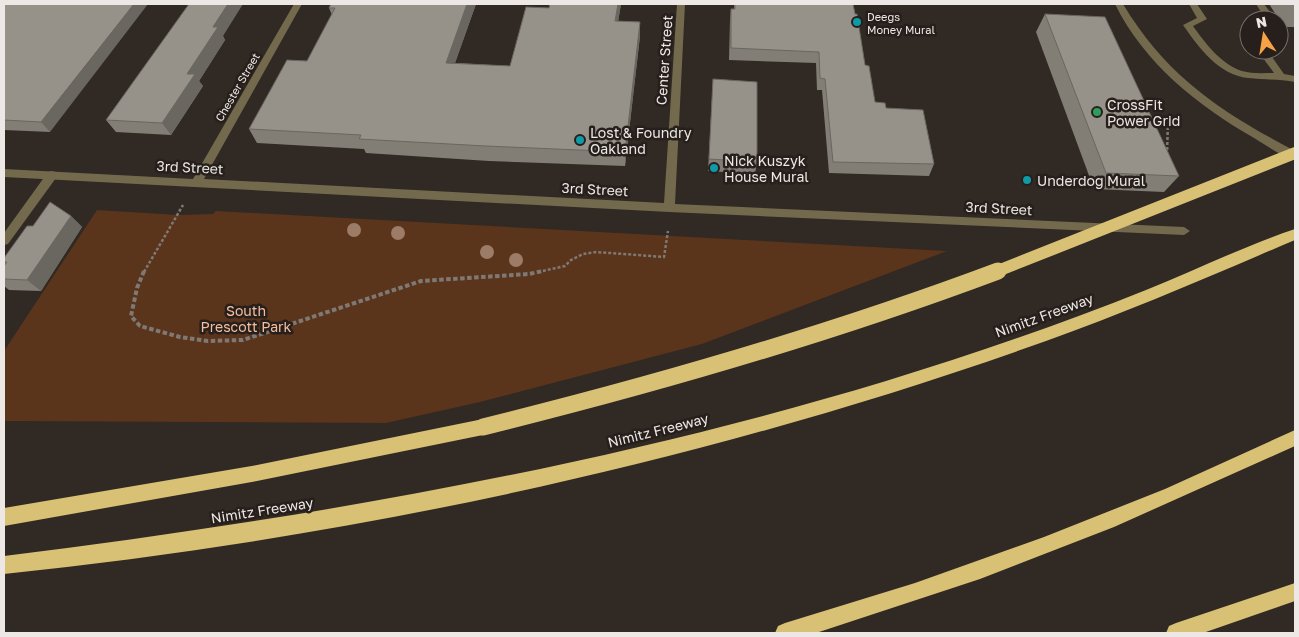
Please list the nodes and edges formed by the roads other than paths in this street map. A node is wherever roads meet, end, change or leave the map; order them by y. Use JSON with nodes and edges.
{"nodes":[{"id":1,"x":298,"y":4,"type":"edge"},
{"id":2,"x":681,"y":4,"type":"edge"},
{"id":3,"x":1119,"y":4,"type":"edge"},
{"id":4,"x":1194,"y":4,"type":"edge"},
{"id":5,"x":1269,"y":60,"type":"edge"},
{"id":6,"x":1280,"y":75,"type":"junction"},
{"id":7,"x":1295,"y":79,"type":"edge"},
{"id":8,"x":1295,"y":154,"type":"edge"},
{"id":9,"x":4,"y":173,"type":"edge"},
{"id":10,"x":52,"y":175,"type":"junction"},
{"id":11,"x":197,"y":182,"type":"junction"},
{"id":12,"x":669,"y":208,"type":"junction"},
{"id":13,"x":1184,"y":231,"type":"dead end"},
{"id":14,"x":1295,"y":234,"type":"edge"},
{"id":15,"x":4,"y":241,"type":"edge"},
{"id":16,"x":1295,"y":438,"type":"edge"},
{"id":17,"x":4,"y":517,"type":"edge"},
{"id":18,"x":4,"y":565,"type":"edge"},
{"id":19,"x":1295,"y":592,"type":"edge"},
{"id":20,"x":786,"y":633,"type":"edge"},
{"id":21,"x":1176,"y":633,"type":"edge"}],
"edges":[{"from":1,"to":11,"type":"street","name":"Chester Street"},
{"from":2,"to":12,"type":"street","name":"Center Street"},
{"from":3,"to":8,"type":"street"},
{"from":4,"to":6,"type":"street"},
{"from":5,"to":6,"type":"street"},
{"from":6,"to":7,"type":"street"},
{"from":8,"to":17,"type":"highway","bridge":true},
{"from":9,"to":10,"type":"street","name":"3rd Street"},
{"from":10,"to":11,"type":"street","name":"3rd Street"},
{"from":10,"to":15,"type":"street"},
{"from":11,"to":12,"type":"street","name":"3rd Street"},
{"from":12,"to":13,"type":"street","name":"3rd Street"},
{"from":14,"to":18,"type":"highway","name":"Nimitz Freeway"},
{"from":16,"to":20,"type":"highway"},
{"from":19,"to":21,"type":"highway"}]}
